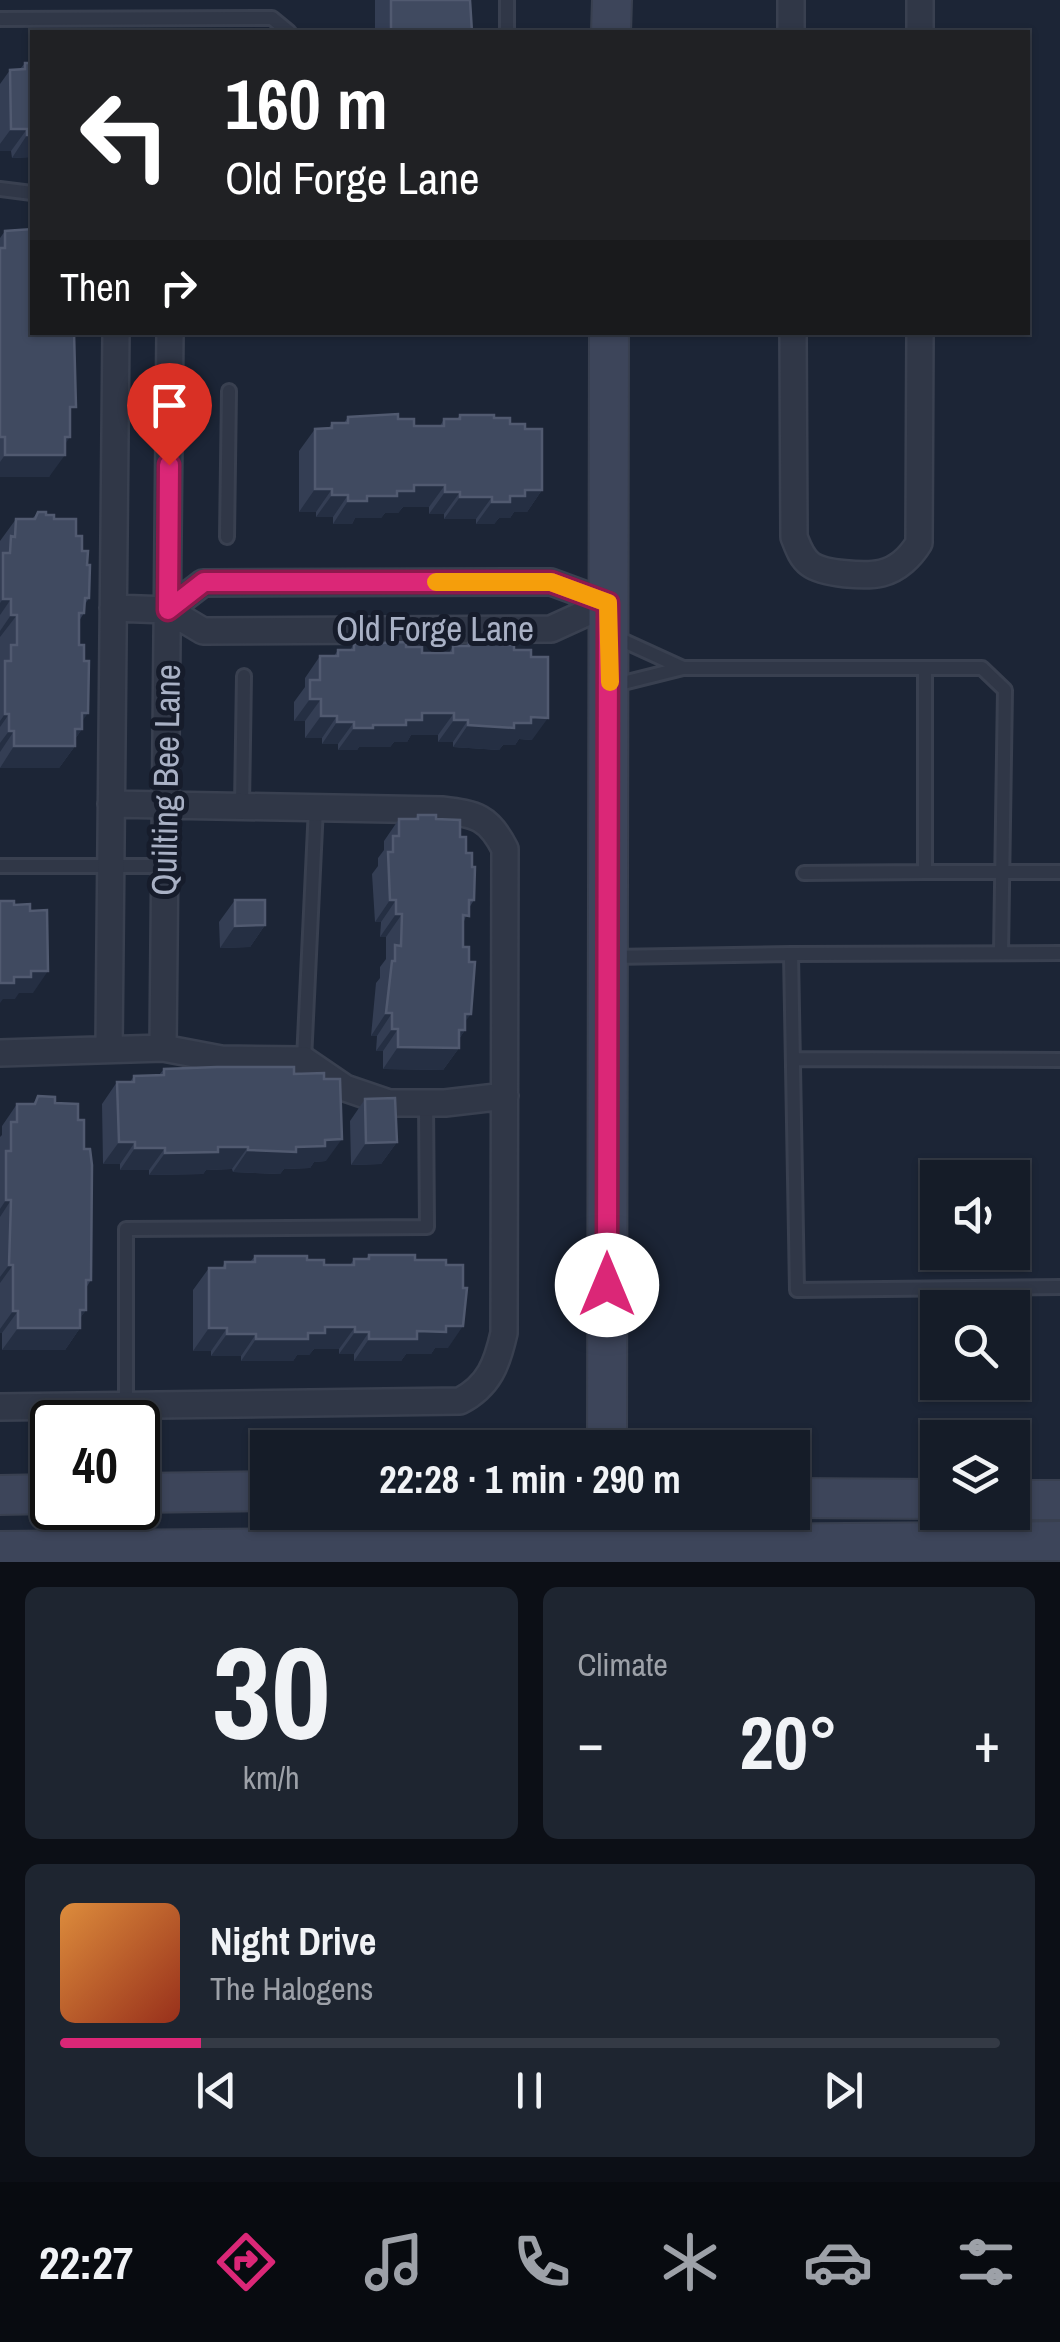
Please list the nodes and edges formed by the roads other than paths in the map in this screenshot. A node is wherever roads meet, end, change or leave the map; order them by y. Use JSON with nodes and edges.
{"nodes":[{"id":1,"x":508,"y":0,"type":"edge"},
{"id":2,"x":612,"y":0,"type":"edge"},
{"id":3,"x":791,"y":0,"type":"edge"},
{"id":4,"x":920,"y":0,"type":"edge"},
{"id":5,"x":0,"y":18,"type":"edge"},
{"id":6,"x":287,"y":30,"type":"edge"},
{"id":7,"x":508,"y":30,"type":"edge"},
{"id":8,"x":611,"y":30,"type":"edge"},
{"id":9,"x":791,"y":30,"type":"edge"},
{"id":10,"x":920,"y":30,"type":"edge"},
{"id":11,"x":0,"y":189,"type":"edge"},
{"id":12,"x":30,"y":193,"type":"edge"},
{"id":13,"x":116,"y":335,"type":"edge"},
{"id":14,"x":170,"y":335,"type":"edge"},
{"id":15,"x":608,"y":335,"type":"edge"},
{"id":16,"x":793,"y":335,"type":"edge"},
{"id":17,"x":920,"y":335,"type":"edge"},
{"id":18,"x":229,"y":392,"type":"dead end"},
{"id":19,"x":228,"y":537,"type":"dead end"},
{"id":20,"x":113,"y":608,"type":"junction"},
{"id":21,"x":168,"y":610,"type":"junction"},
{"id":22,"x":608,"y":618,"type":"junction"},
{"id":23,"x":683,"y":668,"type":"junction"},
{"id":24,"x":925,"y":668,"type":"junction"},
{"id":25,"x":244,"y":676,"type":"dead end"},
{"id":26,"x":610,"y":686,"type":"junction"},
{"id":27,"x":112,"y":804,"type":"junction"},
{"id":28,"x":166,"y":804,"type":"junction"},
{"id":29,"x":242,"y":806,"type":"junction"},
{"id":30,"x":316,"y":807,"type":"junction"},
{"id":31,"x":0,"y":866,"type":"edge"},
{"id":32,"x":111,"y":866,"type":"junction"},
{"id":33,"x":165,"y":866,"type":"junction"},
{"id":34,"x":925,"y":872,"type":"junction"},
{"id":35,"x":1002,"y":872,"type":"junction"},
{"id":36,"x":1060,"y":872,"type":"edge"},
{"id":37,"x":804,"y":873,"type":"dead end"},
{"id":38,"x":1001,"y":953,"type":"junction"},
{"id":39,"x":1060,"y":953,"type":"edge"},
{"id":40,"x":790,"y":954,"type":"junction"},
{"id":41,"x":608,"y":957,"type":"junction"},
{"id":42,"x":109,"y":1047,"type":"junction"},
{"id":43,"x":163,"y":1048,"type":"junction"},
{"id":44,"x":0,"y":1053,"type":"edge"},
{"id":45,"x":793,"y":1059,"type":"junction"},
{"id":46,"x":304,"y":1060,"type":"junction"},
{"id":47,"x":1060,"y":1060,"type":"edge"},
{"id":48,"x":504,"y":1096,"type":"junction"},
{"id":49,"x":426,"y":1103,"type":"junction"},
{"id":50,"x":1060,"y":1287,"type":"edge"},
{"id":51,"x":126,"y":1400,"type":"edge"},
{"id":52,"x":160,"y":1406,"type":"edge"},
{"id":53,"x":0,"y":1407,"type":"edge"},
{"id":54,"x":30,"y":1407,"type":"edge"},
{"id":55,"x":607,"y":1430,"type":"edge"},
{"id":56,"x":250,"y":1491,"type":"edge"},
{"id":57,"x":160,"y":1493,"type":"edge"},
{"id":58,"x":30,"y":1494,"type":"edge"},
{"id":59,"x":0,"y":1495,"type":"edge"},
{"id":60,"x":810,"y":1498,"type":"edge"},
{"id":61,"x":920,"y":1499,"type":"edge"},
{"id":62,"x":1030,"y":1500,"type":"edge"},
{"id":63,"x":1060,"y":1500,"type":"edge"},
{"id":64,"x":331,"y":1530,"type":"edge"},
{"id":65,"x":676,"y":1530,"type":"edge"},
{"id":66,"x":1060,"y":1541,"type":"edge"},
{"id":67,"x":0,"y":1551,"type":"edge"}],
"edges":[{"from":1,"to":7,"type":"lane"},
{"from":2,"to":8,"type":"street"},
{"from":3,"to":9,"type":"street"},
{"from":4,"to":10,"type":"street"},
{"from":5,"to":6,"type":"lane"},
{"from":11,"to":12,"type":"lane"},
{"from":13,"to":20,"type":"street","name":"Quilting Bee Lane"},
{"from":14,"to":21,"type":"street","name":"Quilting Bee Lane"},
{"from":15,"to":22,"type":"street"},
{"from":16,"to":17,"type":"street"},
{"from":18,"to":19,"type":"lane"},
{"from":20,"to":21,"type":"street","name":"Old Forge Lane"},
{"from":20,"to":27,"type":"street","name":"Quilting Bee Lane"},
{"from":21,"to":22,"type":"street","name":"Old Forge Lane"},
{"from":21,"to":22,"type":"street","name":"Old Forge Lane"},
{"from":21,"to":28,"type":"street","name":"Quilting Bee Lane"},
{"from":22,"to":23,"type":"lane"},
{"from":22,"to":26,"type":"street"},
{"from":23,"to":24,"type":"lane"},
{"from":23,"to":26,"type":"lane"},
{"from":24,"to":34,"type":"lane"},
{"from":24,"to":35,"type":"lane"},
{"from":25,"to":29,"type":"lane"},
{"from":26,"to":41,"type":"street"},
{"from":27,"to":28,"type":"street"},
{"from":27,"to":32,"type":"street","name":"Quilting Bee Lane"},
{"from":28,"to":29,"type":"street"},
{"from":28,"to":33,"type":"street","name":"Quilting Bee Lane"},
{"from":29,"to":30,"type":"street"},
{"from":30,"to":46,"type":"lane"},
{"from":30,"to":48,"type":"street"},
{"from":31,"to":32,"type":"lane"},
{"from":32,"to":33,"type":"lane"},
{"from":32,"to":42,"type":"street","name":"Quilting Bee Lane"},
{"from":33,"to":43,"type":"street","name":"Quilting Bee Lane"},
{"from":34,"to":35,"type":"lane"},
{"from":34,"to":37,"type":"lane"},
{"from":35,"to":36,"type":"lane"},
{"from":35,"to":38,"type":"lane"},
{"from":38,"to":39,"type":"lane"},
{"from":38,"to":40,"type":"lane"},
{"from":40,"to":41,"type":"lane"},
{"from":40,"to":45,"type":"lane"},
{"from":41,"to":55,"type":"street"},
{"from":42,"to":43,"type":"street"},
{"from":42,"to":44,"type":"street"},
{"from":43,"to":46,"type":"street"},
{"from":45,"to":47,"type":"lane"},
{"from":45,"to":50,"type":"lane"},
{"from":46,"to":49,"type":"street"},
{"from":48,"to":49,"type":"street"},
{"from":48,"to":52,"type":"street"},
{"from":49,"to":51,"type":"lane"},
{"from":53,"to":54,"type":"street"},
{"from":56,"to":57,"type":"street"},
{"from":58,"to":59,"type":"street"},
{"from":60,"to":61,"type":"street"},
{"from":62,"to":63,"type":"street"},
{"from":64,"to":67,"type":"street"},
{"from":65,"to":66,"type":"street"}]}
